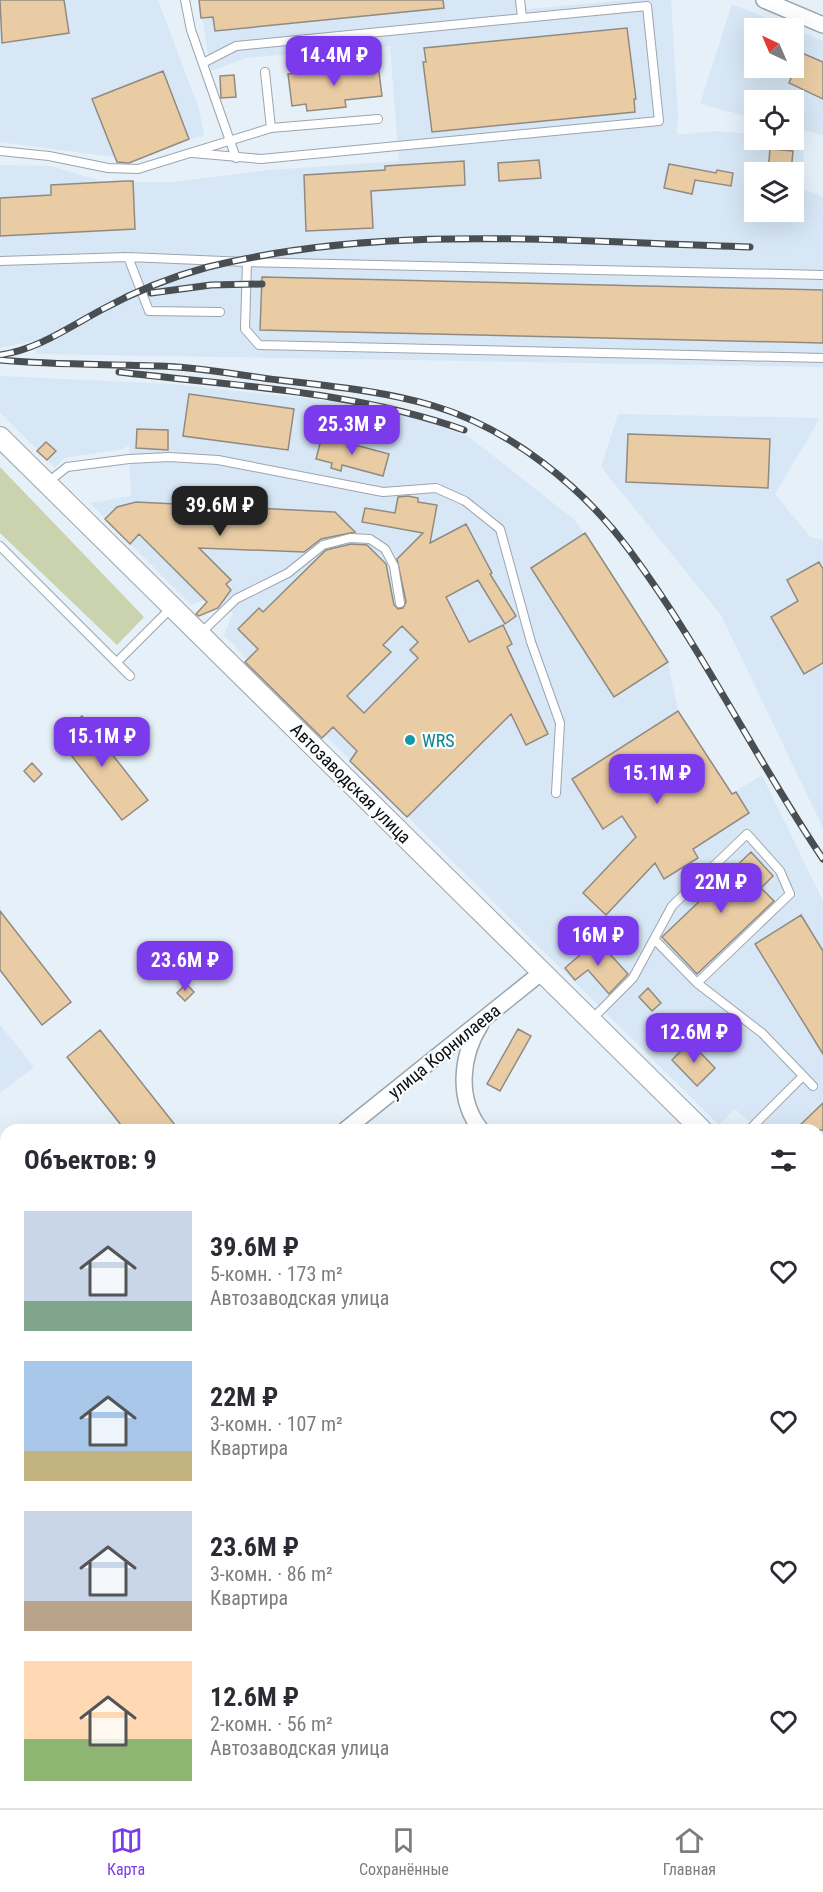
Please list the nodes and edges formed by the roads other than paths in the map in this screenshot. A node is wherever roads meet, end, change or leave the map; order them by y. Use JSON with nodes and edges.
{"nodes":[{"id":1,"x":184,"y":0,"type":"edge"},
{"id":2,"x":520,"y":0,"type":"edge"},
{"id":3,"x":764,"y":0,"type":"edge"},
{"id":4,"x":522,"y":17,"type":"junction"},
{"id":5,"x":823,"y":25,"type":"edge"},
{"id":6,"x":203,"y":63,"type":"junction"},
{"id":7,"x":265,"y":72,"type":"dead end"},
{"id":8,"x":378,"y":119,"type":"dead end"},
{"id":9,"x":271,"y":128,"type":"junction"},
{"id":10,"x":230,"y":141,"type":"junction"},
{"id":11,"x":0,"y":151,"type":"edge"},
{"id":12,"x":192,"y":153,"type":"junction"},
{"id":13,"x":236,"y":158,"type":"junction"},
{"id":14,"x":128,"y":257,"type":"junction"},
{"id":15,"x":0,"y":261,"type":"edge"},
{"id":16,"x":247,"y":262,"type":"junction"},
{"id":17,"x":823,"y":276,"type":"edge"},
{"id":18,"x":220,"y":312,"type":"dead end"},
{"id":19,"x":823,"y":358,"type":"edge"},
{"id":20,"x":0,"y":437,"type":"edge"},
{"id":21,"x":47,"y":483,"type":"junction"},
{"id":22,"x":0,"y":546,"type":"edge"},
{"id":23,"x":400,"y":603,"type":"dead end"},
{"id":24,"x":172,"y":607,"type":"junction"},
{"id":25,"x":200,"y":634,"type":"junction"},
{"id":26,"x":117,"y":662,"type":"junction"},
{"id":27,"x":130,"y":676,"type":"dead end"},
{"id":28,"x":556,"y":793,"type":"dead end"},
{"id":29,"x":655,"y":940,"type":"junction"},
{"id":30,"x":542,"y":972,"type":"junction"},
{"id":31,"x":697,"y":983,"type":"junction"},
{"id":32,"x":486,"y":1017,"type":"junction"},
{"id":33,"x":591,"y":1020,"type":"junction"},
{"id":34,"x":803,"y":1076,"type":"junction"},
{"id":35,"x":813,"y":1086,"type":"dead end"},
{"id":36,"x":352,"y":1124,"type":"edge"},
{"id":37,"x":478,"y":1124,"type":"edge"},
{"id":38,"x":696,"y":1124,"type":"edge"},
{"id":39,"x":755,"y":1124,"type":"edge"}],
"edges":[{"from":1,"to":6,"type":"lane"},
{"from":2,"to":4,"type":"lane"},
{"from":3,"to":5,"type":"street"},
{"from":4,"to":6,"type":"lane"},
{"from":4,"to":13,"type":"lane"},
{"from":6,"to":10,"type":"lane"},
{"from":7,"to":9,"type":"lane"},
{"from":8,"to":9,"type":"lane"},
{"from":9,"to":10,"type":"lane"},
{"from":10,"to":12,"type":"lane"},
{"from":10,"to":13,"type":"lane"},
{"from":11,"to":12,"type":"lane"},
{"from":12,"to":13,"type":"lane"},
{"from":14,"to":15,"type":"lane"},
{"from":14,"to":16,"type":"lane"},
{"from":14,"to":18,"type":"lane"},
{"from":16,"to":17,"type":"lane"},
{"from":16,"to":19,"type":"lane"},
{"from":20,"to":21,"type":"street","name":"Автозаводская улица"},
{"from":21,"to":24,"type":"street","name":"Автозаводская улица"},
{"from":21,"to":28,"type":"lane"},
{"from":22,"to":26,"type":"lane"},
{"from":23,"to":25,"type":"lane"},
{"from":24,"to":25,"type":"street","name":"Автозаводская улица"},
{"from":24,"to":26,"type":"lane"},
{"from":25,"to":30,"type":"street","name":"Автозаводская улица"},
{"from":26,"to":27,"type":"lane"},
{"from":29,"to":31,"type":"lane"},
{"from":29,"to":31,"type":"lane"},
{"from":29,"to":33,"type":"lane"},
{"from":30,"to":32,"type":"street","name":"улица Корнилаева"},
{"from":30,"to":33,"type":"street","name":"Автозаводская улица"},
{"from":31,"to":34,"type":"lane"},
{"from":32,"to":36,"type":"street","name":"улица Корнилаева"},
{"from":32,"to":37,"type":"street"},
{"from":33,"to":38,"type":"street","name":"Автозаводская улица"},
{"from":34,"to":35,"type":"lane"},
{"from":34,"to":39,"type":"lane"}]}
